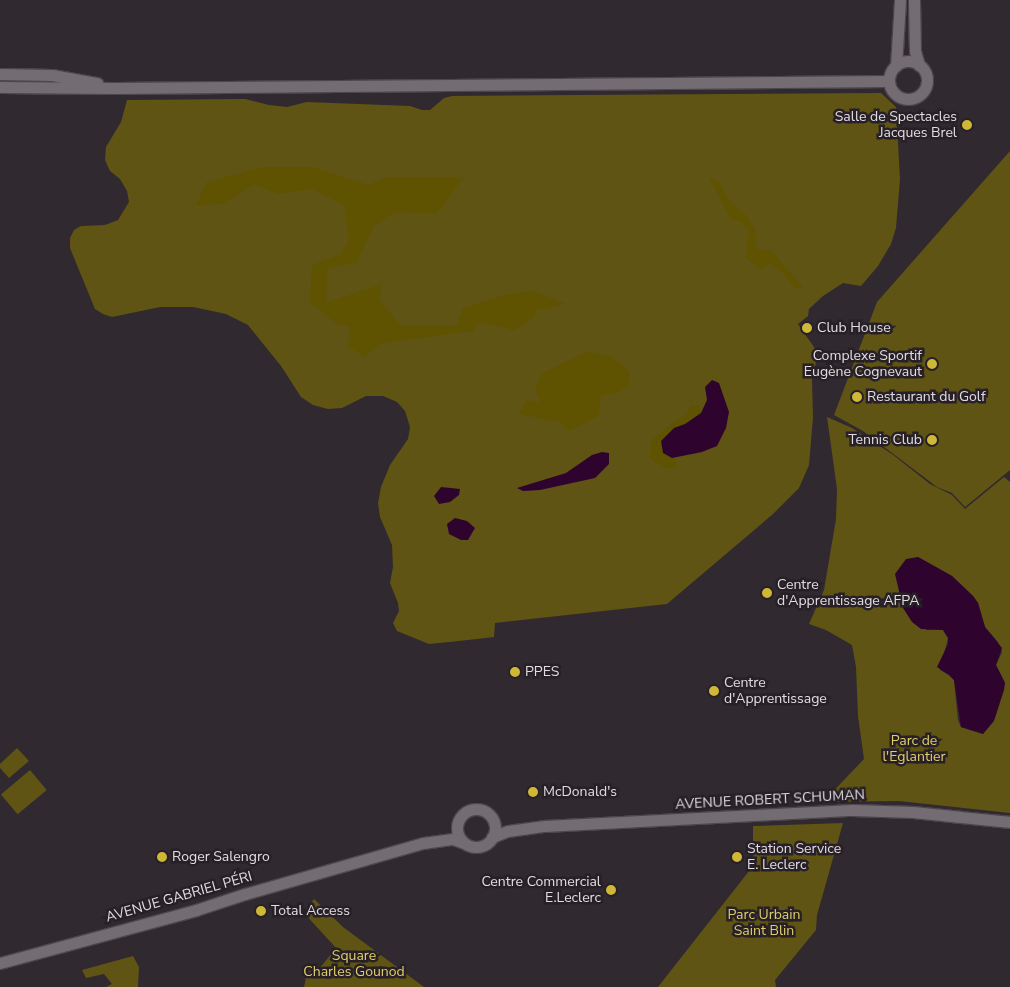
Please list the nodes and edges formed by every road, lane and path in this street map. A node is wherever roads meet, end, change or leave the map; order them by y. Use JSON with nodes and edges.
{"nodes":[{"id":1,"x":900,"y":0,"type":"edge"},
{"id":2,"x":914,"y":0,"type":"edge"},
{"id":3,"x":919,"y":65,"type":"junction"},
{"id":4,"x":896,"y":66,"type":"junction"},
{"id":5,"x":0,"y":74,"type":"edge"},
{"id":6,"x":888,"y":81,"type":"junction"},
{"id":7,"x":0,"y":87,"type":"edge"},
{"id":8,"x":146,"y":87,"type":"junction"},
{"id":9,"x":492,"y":818,"type":"junction"},
{"id":10,"x":1010,"y":822,"type":"edge"},
{"id":11,"x":457,"y":824,"type":"junction"},
{"id":12,"x":532,"y":827,"type":"junction"},
{"id":13,"x":492,"y":837,"type":"junction"},
{"id":14,"x":423,"y":843,"type":"junction"},
{"id":15,"x":464,"y":843,"type":"junction"},
{"id":16,"x":0,"y":963,"type":"edge"}],
"edges":[{"from":1,"to":4,"type":"main road"},
{"from":2,"to":3,"type":"main road"},
{"from":3,"to":4,"type":"main road"},
{"from":3,"to":6,"type":"main road"},
{"from":4,"to":6,"type":"main road"},
{"from":5,"to":8,"type":"main road"},
{"from":6,"to":8,"type":"main road"},
{"from":7,"to":8,"type":"main road"},
{"from":9,"to":11,"type":"main road"},
{"from":9,"to":12,"type":"main road","name":"AVENUE ROBERT SCHUMAN"},
{"from":9,"to":13,"type":"main road"},
{"from":10,"to":12,"type":"main road","name":"AVENUE ROBERT SCHUMAN"},
{"from":11,"to":14,"type":"main road","name":"AVENUE GABRIEL PÉRI"},
{"from":11,"to":15,"type":"main road"},
{"from":12,"to":13,"type":"main road","name":"AVENUE ROBERT SCHUMAN"},
{"from":13,"to":15,"type":"main road"},
{"from":14,"to":15,"type":"main road","name":"AVENUE GABRIEL PÉRI"},
{"from":14,"to":16,"type":"main road","name":"AVENUE GABRIEL PÉRI"}]}
